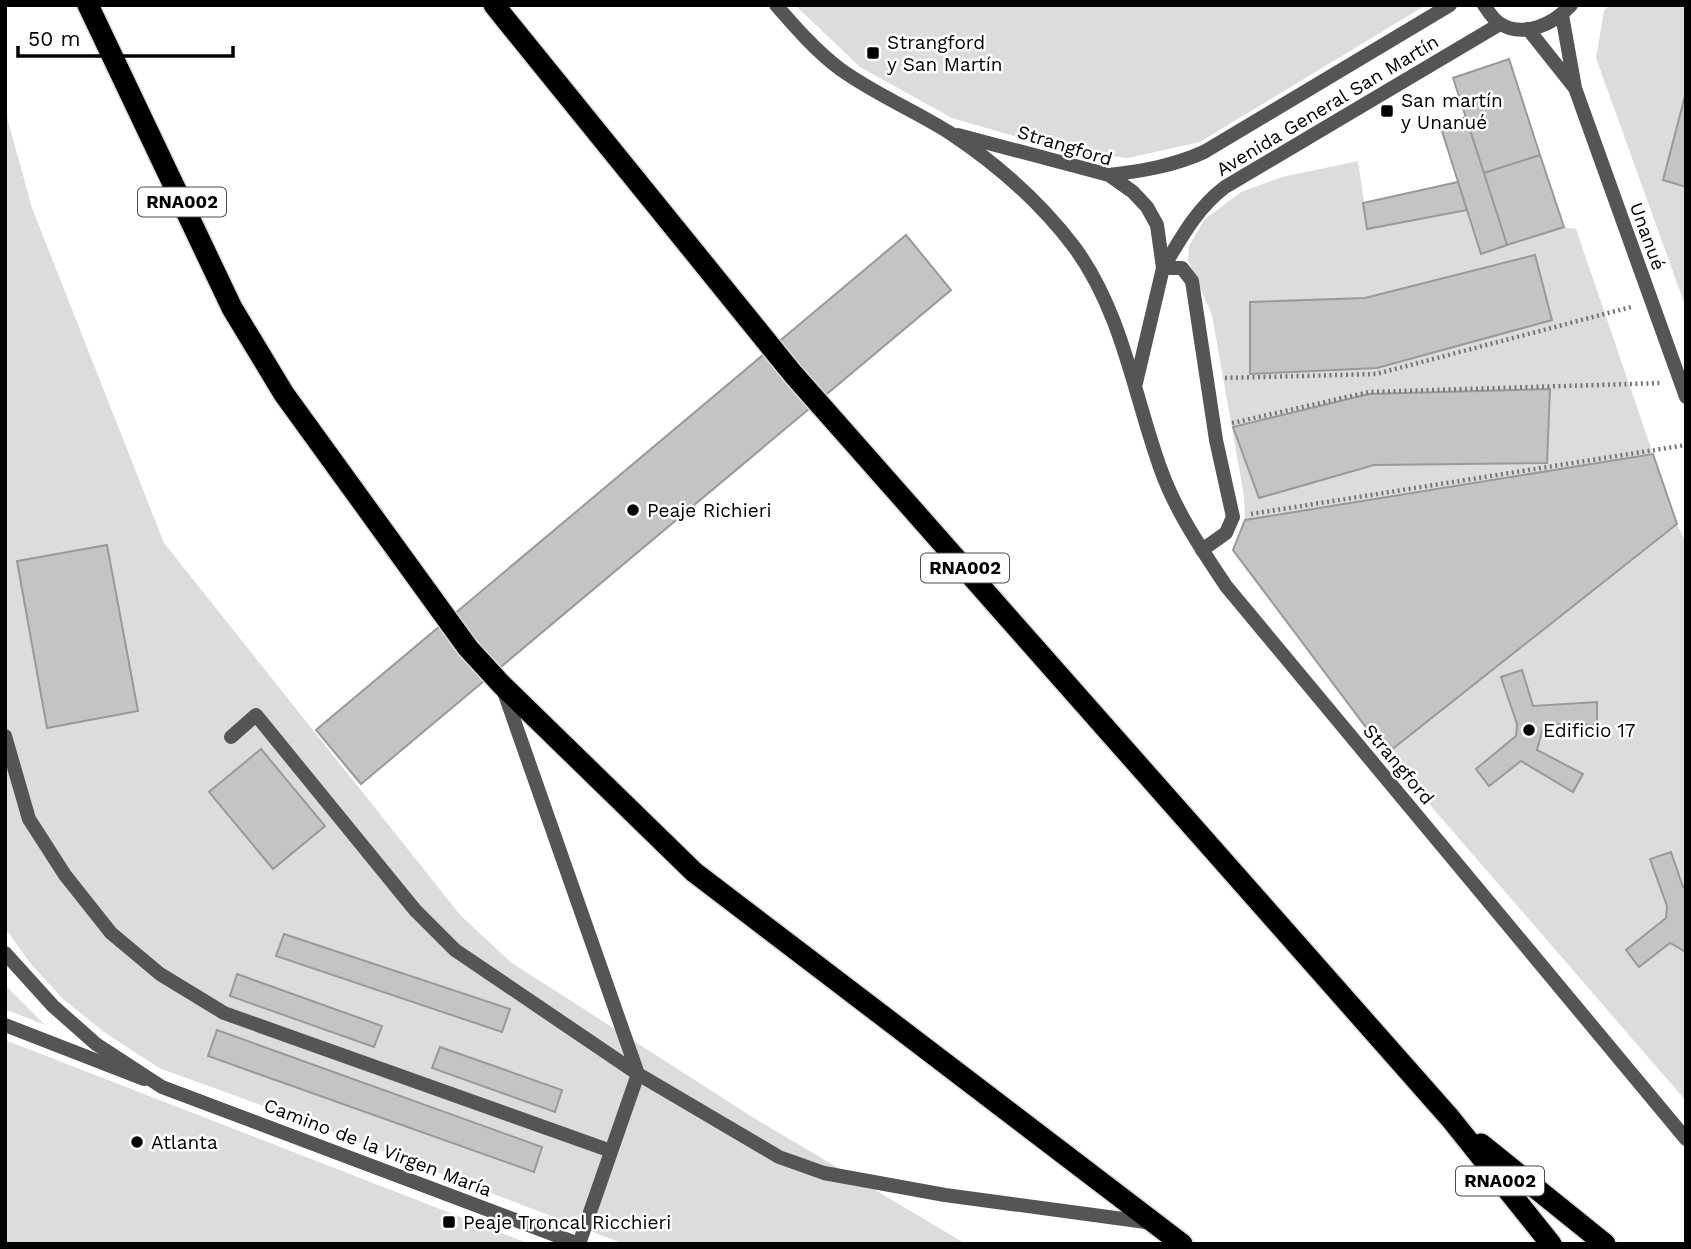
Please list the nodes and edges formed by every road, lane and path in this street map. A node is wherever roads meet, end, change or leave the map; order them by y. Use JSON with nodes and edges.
{"nodes":[{"id":1,"x":88,"y":5,"type":"edge"},
{"id":2,"x":494,"y":5,"type":"edge"},
{"id":3,"x":776,"y":5,"type":"edge"},
{"id":4,"x":1450,"y":5,"type":"edge"},
{"id":5,"x":1484,"y":5,"type":"edge"},
{"id":6,"x":1566,"y":10,"type":"edge"},
{"id":7,"x":1500,"y":24,"type":"junction"},
{"id":8,"x":1528,"y":29,"type":"junction"},
{"id":9,"x":1575,"y":89,"type":"junction"},
{"id":10,"x":949,"y":133,"type":"junction"},
{"id":11,"x":1109,"y":175,"type":"junction"},
{"id":12,"x":1163,"y":268,"type":"junction"},
{"id":13,"x":1651,"y":302,"type":"junction"},
{"id":14,"x":1207,"y":379,"type":"junction"},
{"id":15,"x":1136,"y":383,"type":"junction"},
{"id":16,"x":1680,"y":383,"type":"junction"},
{"id":17,"x":1686,"y":397,"type":"edge"},
{"id":18,"x":1214,"y":427,"type":"junction"},
{"id":19,"x":1686,"y":445,"type":"edge"},
{"id":20,"x":1233,"y":517,"type":"junction"},
{"id":21,"x":1202,"y":550,"type":"junction"},
{"id":22,"x":501,"y":684,"type":"junction"},
{"id":23,"x":5,"y":736,"type":"edge"},
{"id":24,"x":231,"y":737,"type":"dead end"},
{"id":25,"x":5,"y":953,"type":"edge"},
{"id":26,"x":5,"y":1025,"type":"edge"},
{"id":27,"x":638,"y":1074,"type":"junction"},
{"id":28,"x":162,"y":1087,"type":"junction"},
{"id":29,"x":1450,"y":1118,"type":"junction"},
{"id":30,"x":1686,"y":1139,"type":"edge"},
{"id":31,"x":611,"y":1151,"type":"junction"},
{"id":32,"x":1158,"y":1224,"type":"junction"},
{"id":33,"x":579,"y":1244,"type":"edge"},
{"id":34,"x":1182,"y":1244,"type":"edge"},
{"id":35,"x":1551,"y":1244,"type":"edge"},
{"id":36,"x":1605,"y":1244,"type":"edge"}],
"edges":[{"from":1,"to":22,"type":"highway","number":"RNA002"},
{"from":2,"to":29,"type":"highway","number":"RNA002"},
{"from":3,"to":10,"type":"street","name":"Strangford"},
{"from":4,"to":11,"type":"street","name":"Avenida General San Martín"},
{"from":5,"to":7,"type":"street"},
{"from":6,"to":8,"type":"street"},
{"from":6,"to":9,"type":"street","name":"Unanué"},
{"from":7,"to":8,"type":"street"},
{"from":7,"to":12,"type":"street","name":"Avenida General San Martín"},
{"from":8,"to":9,"type":"street","name":"Unanué"},
{"from":9,"to":13,"type":"street","name":"Unanué"},
{"from":10,"to":11,"type":"street","name":"Strangford"},
{"from":10,"to":15,"type":"street","name":"Strangford"},
{"from":11,"to":12,"type":"street","name":"Strangford"},
{"from":12,"to":14,"type":"street"},
{"from":12,"to":15,"type":"street","name":"Strangford"},
{"from":13,"to":14,"type":"path"},
{"from":13,"to":16,"type":"street","name":"Unanué"},
{"from":14,"to":18,"type":"street"},
{"from":15,"to":21,"type":"street","name":"Strangford"},
{"from":16,"to":17,"type":"street","name":"Unanué"},
{"from":16,"to":18,"type":"path"},
{"from":18,"to":20,"type":"street"},
{"from":19,"to":20,"type":"path"},
{"from":20,"to":21,"type":"street"},
{"from":21,"to":30,"type":"street","name":"Strangford"},
{"from":22,"to":27,"type":"street"},
{"from":22,"to":32,"type":"highway","number":"RNA002"},
{"from":23,"to":31,"type":"street"},
{"from":24,"to":27,"type":"street"},
{"from":25,"to":28,"type":"street","name":"Camino de la Virgen María"},
{"from":26,"to":28,"type":"street","name":"Camino de la Virgen María"},
{"from":27,"to":31,"type":"street"},
{"from":27,"to":32,"type":"street"},
{"from":28,"to":33,"type":"street","name":"Camino de la Virgen María"},
{"from":29,"to":35,"type":"highway","number":"RNA002"},
{"from":29,"to":36,"type":"highway"},
{"from":31,"to":33,"type":"street"},
{"from":32,"to":34,"type":"highway","number":"RNA002"}]}
